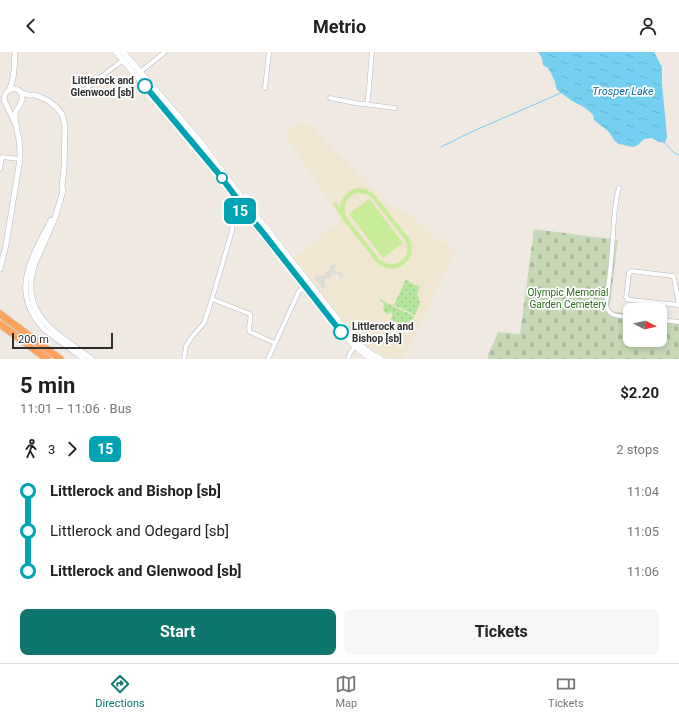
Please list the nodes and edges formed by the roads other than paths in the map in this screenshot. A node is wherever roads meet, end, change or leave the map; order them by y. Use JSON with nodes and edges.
{"nodes":[{"id":1,"x":15,"y":52,"type":"edge"},
{"id":2,"x":116,"y":52,"type":"edge"},
{"id":3,"x":123,"y":52,"type":"edge"},
{"id":4,"x":165,"y":52,"type":"edge"},
{"id":5,"x":269,"y":52,"type":"edge"},
{"id":6,"x":372,"y":52,"type":"edge"},
{"id":7,"x":123,"y":60,"type":"junction"},
{"id":8,"x":14,"y":65,"type":"junction"},
{"id":9,"x":140,"y":72,"type":"junction"},
{"id":10,"x":265,"y":88,"type":"dead end"},
{"id":11,"x":84,"y":90,"type":"dead end"},
{"id":12,"x":5,"y":92,"type":"edge"},
{"id":13,"x":20,"y":92,"type":"junction"},
{"id":14,"x":42,"y":98,"type":"junction"},
{"id":15,"x":330,"y":98,"type":"dead end"},
{"id":16,"x":22,"y":101,"type":"junction"},
{"id":17,"x":4,"y":103,"type":"edge"},
{"id":18,"x":367,"y":104,"type":"junction"},
{"id":19,"x":18,"y":106,"type":"junction"},
{"id":20,"x":395,"y":108,"type":"dead end"},
{"id":21,"x":17,"y":127,"type":"junction"},
{"id":22,"x":20,"y":159,"type":"junction"},
{"id":23,"x":0,"y":170,"type":"edge"},
{"id":24,"x":62,"y":186,"type":"junction"},
{"id":25,"x":619,"y":188,"type":"dead end"},
{"id":26,"x":240,"y":199,"type":"junction"},
{"id":27,"x":237,"y":207,"type":"junction"},
{"id":28,"x":246,"y":211,"type":"junction"},
{"id":29,"x":232,"y":222,"type":"junction"},
{"id":30,"x":0,"y":269,"type":"edge"},
{"id":31,"x":306,"y":286,"type":"junction"},
{"id":32,"x":212,"y":299,"type":"junction"},
{"id":33,"x":679,"y":305,"type":"edge"},
{"id":34,"x":0,"y":314,"type":"edge"},
{"id":35,"x":623,"y":316,"type":"edge"},
{"id":36,"x":667,"y":321,"type":"edge"},
{"id":37,"x":679,"y":322,"type":"edge"},
{"id":38,"x":0,"y":324,"type":"edge"},
{"id":39,"x":0,"y":330,"type":"edge"},
{"id":40,"x":276,"y":343,"type":"junction"},
{"id":41,"x":355,"y":347,"type":"junction"},
{"id":42,"x":41,"y":359,"type":"edge"},
{"id":43,"x":47,"y":359,"type":"edge"},
{"id":44,"x":60,"y":359,"type":"edge"},
{"id":45,"x":84,"y":359,"type":"edge"},
{"id":46,"x":92,"y":359,"type":"edge"},
{"id":47,"x":184,"y":359,"type":"edge"},
{"id":48,"x":268,"y":359,"type":"edge"},
{"id":49,"x":348,"y":359,"type":"edge"},
{"id":50,"x":372,"y":359,"type":"edge"},
{"id":51,"x":381,"y":359,"type":"edge"}],
"edges":[{"from":1,"to":8,"type":"street"},
{"from":2,"to":7,"type":"main road"},
{"from":3,"to":9,"type":"main road"},
{"from":4,"to":9,"type":"street"},
{"from":5,"to":10,"type":"street"},
{"from":6,"to":18,"type":"street"},
{"from":7,"to":11,"type":"street"},
{"from":7,"to":26,"type":"main road"},
{"from":8,"to":12,"type":"street"},
{"from":8,"to":13,"type":"street"},
{"from":9,"to":26,"type":"main road"},
{"from":12,"to":13,"type":"street"},
{"from":12,"to":17,"type":"street"},
{"from":13,"to":14,"type":"street"},
{"from":13,"to":16,"type":"street"},
{"from":14,"to":16,"type":"street"},
{"from":14,"to":24,"type":"street"},
{"from":15,"to":18,"type":"street"},
{"from":16,"to":19,"type":"street"},
{"from":17,"to":19,"type":"street"},
{"from":17,"to":21,"type":"street"},
{"from":18,"to":20,"type":"street"},
{"from":19,"to":21,"type":"street"},
{"from":21,"to":22,"type":"street"},
{"from":22,"to":23,"type":"street"},
{"from":22,"to":30,"type":"street"},
{"from":24,"to":45,"type":"street"},
{"from":24,"to":46,"type":"street"},
{"from":25,"to":35,"type":"street"},
{"from":26,"to":27,"type":"main road"},
{"from":26,"to":28,"type":"main road"},
{"from":27,"to":28,"type":"main road"},
{"from":27,"to":29,"type":"street"},
{"from":28,"to":29,"type":"street"},
{"from":28,"to":31,"type":"main road"},
{"from":28,"to":51,"type":"main road"},
{"from":29,"to":32,"type":"street"},
{"from":31,"to":40,"type":"street"},
{"from":31,"to":41,"type":"main road"},
{"from":32,"to":40,"type":"street"},
{"from":32,"to":47,"type":"street"},
{"from":33,"to":33,"type":"street"},
{"from":34,"to":44,"type":"highway"},
{"from":36,"to":37,"type":"street"},
{"from":38,"to":43,"type":"highway"},
{"from":39,"to":42,"type":"highway"},
{"from":40,"to":48,"type":"street"},
{"from":41,"to":49,"type":"street"},
{"from":41,"to":50,"type":"main road"}]}
